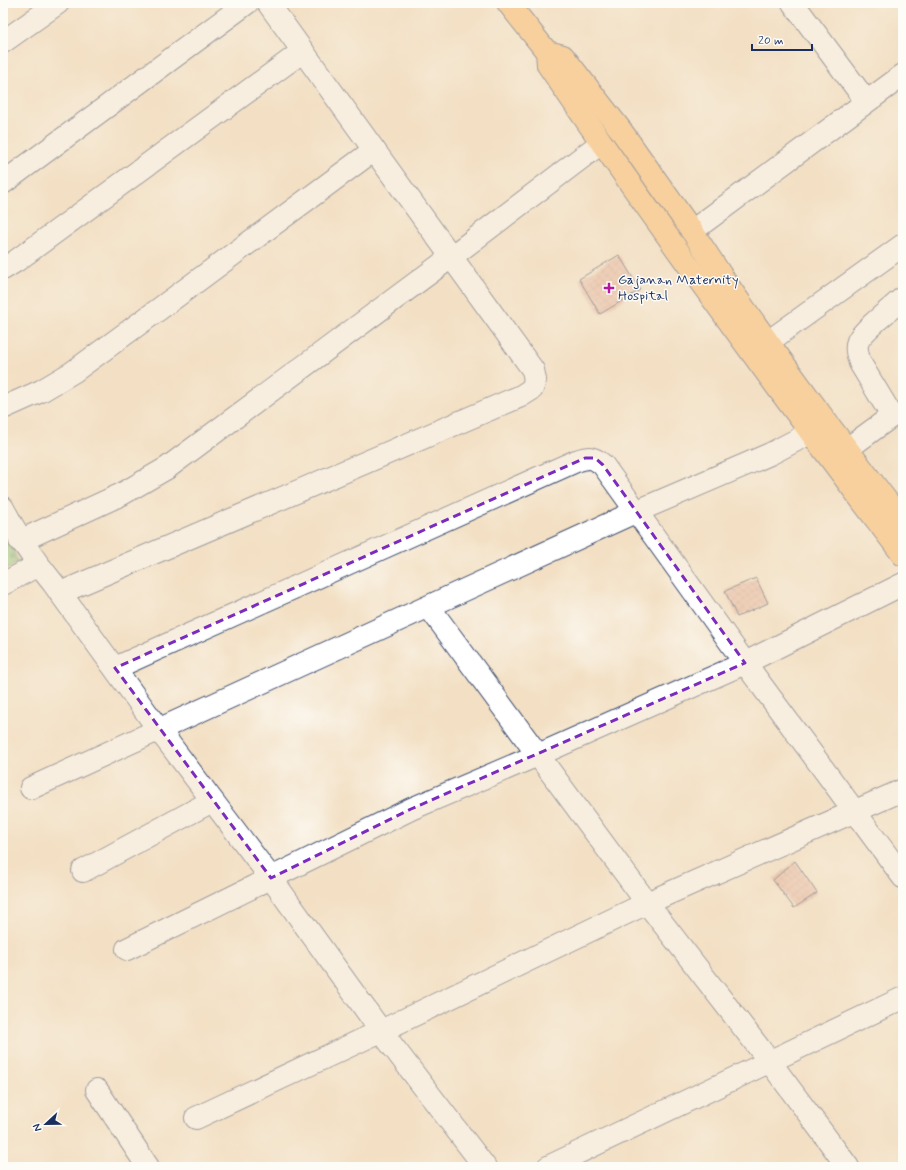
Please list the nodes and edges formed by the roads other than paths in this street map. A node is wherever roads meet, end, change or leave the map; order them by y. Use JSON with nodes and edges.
{"nodes":[{"id":1,"x":58,"y":3,"type":"edge"},
{"id":2,"x":247,"y":3,"type":"edge"},
{"id":3,"x":268,"y":3,"type":"edge"},
{"id":4,"x":508,"y":3,"type":"edge"},
{"id":5,"x":793,"y":3,"type":"edge"},
{"id":6,"x":3,"y":42,"type":"edge"},
{"id":7,"x":303,"y":51,"type":"junction"},
{"id":8,"x":547,"y":52,"type":"junction"},
{"id":9,"x":903,"y":75,"type":"edge"},
{"id":10,"x":866,"y":101,"type":"junction"},
{"id":11,"x":601,"y":143,"type":"junction"},
{"id":12,"x":374,"y":150,"type":"junction"},
{"id":13,"x":3,"y":183,"type":"edge"},
{"id":14,"x":692,"y":231,"type":"junction"},
{"id":15,"x":903,"y":245,"type":"edge"},
{"id":16,"x":451,"y":257,"type":"junction"},
{"id":17,"x":3,"y":269,"type":"edge"},
{"id":18,"x":903,"y":298,"type":"edge"},
{"id":19,"x":768,"y":342,"type":"junction"},
{"id":20,"x":3,"y":408,"type":"edge"},
{"id":21,"x":898,"y":423,"type":"edge"},
{"id":22,"x":810,"y":433,"type":"junction"},
{"id":23,"x":847,"y":449,"type":"junction"},
{"id":24,"x":3,"y":508,"type":"edge"},
{"id":25,"x":636,"y":512,"type":"junction"},
{"id":26,"x":903,"y":522,"type":"edge"},
{"id":27,"x":20,"y":541,"type":"junction"},
{"id":28,"x":903,"y":555,"type":"edge"},
{"id":29,"x":38,"y":565,"type":"junction"},
{"id":30,"x":3,"y":584,"type":"edge"},
{"id":31,"x":903,"y":584,"type":"edge"},
{"id":32,"x":60,"y":593,"type":"junction"},
{"id":33,"x":429,"y":607,"type":"junction"},
{"id":34,"x":745,"y":663,"type":"junction"},
{"id":35,"x":115,"y":668,"type":"junction"},
{"id":36,"x":159,"y":730,"type":"junction"},
{"id":37,"x":538,"y":755,"type":"junction"},
{"id":38,"x":31,"y":788,"type":"dead end"},
{"id":39,"x":903,"y":790,"type":"edge"},
{"id":40,"x":212,"y":801,"type":"junction"},
{"id":41,"x":854,"y":811,"type":"junction"},
{"id":42,"x":83,"y":871,"type":"dead end"},
{"id":43,"x":903,"y":877,"type":"edge"},
{"id":44,"x":271,"y":878,"type":"junction"},
{"id":45,"x":647,"y":903,"type":"junction"},
{"id":46,"x":127,"y":949,"type":"dead end"},
{"id":47,"x":903,"y":998,"type":"edge"},
{"id":48,"x":380,"y":1031,"type":"junction"},
{"id":49,"x":770,"y":1062,"type":"junction"},
{"id":50,"x":97,"y":1090,"type":"dead end"},
{"id":51,"x":196,"y":1118,"type":"dead end"},
{"id":52,"x":148,"y":1167,"type":"edge"},
{"id":53,"x":485,"y":1167,"type":"edge"},
{"id":54,"x":548,"y":1167,"type":"edge"},
{"id":55,"x":848,"y":1167,"type":"edge"}],
"edges":[{"from":1,"to":6,"type":"street"},
{"from":2,"to":13,"type":"street"},
{"from":3,"to":7,"type":"street"},
{"from":4,"to":8,"type":"main road"},
{"from":5,"to":10,"type":"street"},
{"from":7,"to":12,"type":"street"},
{"from":7,"to":17,"type":"street"},
{"from":8,"to":11,"type":"main road"},
{"from":8,"to":14,"type":"main road"},
{"from":9,"to":10,"type":"street"},
{"from":10,"to":14,"type":"street"},
{"from":11,"to":16,"type":"street"},
{"from":11,"to":22,"type":"main road"},
{"from":12,"to":16,"type":"street"},
{"from":12,"to":20,"type":"street"},
{"from":14,"to":19,"type":"main road"},
{"from":15,"to":19,"type":"street"},
{"from":16,"to":27,"type":"street"},
{"from":16,"to":32,"type":"street"},
{"from":18,"to":21,"type":"street"},
{"from":19,"to":23,"type":"main road"},
{"from":21,"to":23,"type":"street"},
{"from":22,"to":25,"type":"street"},
{"from":22,"to":28,"type":"main road"},
{"from":23,"to":26,"type":"main road"},
{"from":24,"to":27,"type":"street"},
{"from":25,"to":33,"type":"street"},
{"from":25,"to":34,"type":"street"},
{"from":25,"to":35,"type":"street"},
{"from":27,"to":29,"type":"street"},
{"from":29,"to":30,"type":"street"},
{"from":29,"to":32,"type":"street"},
{"from":31,"to":34,"type":"street"},
{"from":32,"to":35,"type":"street"},
{"from":33,"to":36,"type":"street"},
{"from":33,"to":37,"type":"street"},
{"from":34,"to":37,"type":"street"},
{"from":34,"to":41,"type":"street"},
{"from":35,"to":36,"type":"street"},
{"from":36,"to":38,"type":"street"},
{"from":36,"to":40,"type":"street"},
{"from":37,"to":44,"type":"street"},
{"from":37,"to":45,"type":"street"},
{"from":39,"to":41,"type":"street"},
{"from":40,"to":42,"type":"street"},
{"from":40,"to":44,"type":"street"},
{"from":41,"to":43,"type":"street"},
{"from":41,"to":45,"type":"street"},
{"from":44,"to":46,"type":"street"},
{"from":44,"to":48,"type":"street"},
{"from":45,"to":48,"type":"street"},
{"from":45,"to":49,"type":"street"},
{"from":47,"to":49,"type":"street"},
{"from":48,"to":51,"type":"street"},
{"from":48,"to":53,"type":"street"},
{"from":49,"to":54,"type":"street"},
{"from":49,"to":55,"type":"street"},
{"from":50,"to":52,"type":"street"}]}
